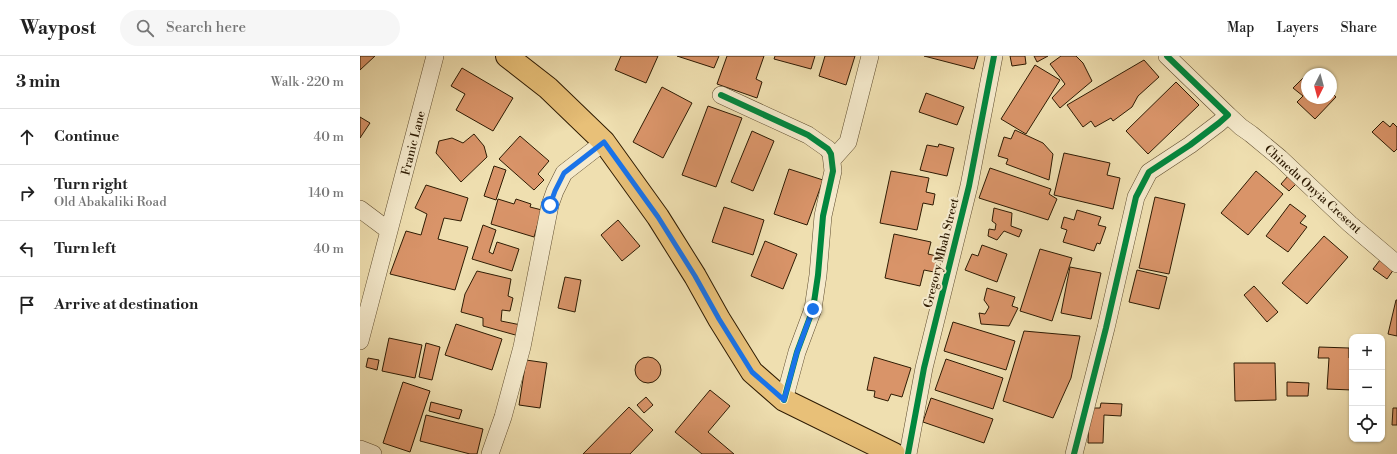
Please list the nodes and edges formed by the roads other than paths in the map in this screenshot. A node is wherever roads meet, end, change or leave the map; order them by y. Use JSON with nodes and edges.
{"nodes":[{"id":1,"x":435,"y":56,"type":"edge"},
{"id":2,"x":507,"y":56,"type":"edge"},
{"id":3,"x":870,"y":56,"type":"edge"},
{"id":4,"x":994,"y":56,"type":"edge"},
{"id":5,"x":1167,"y":56,"type":"edge"},
{"id":6,"x":721,"y":95,"type":"dead end"},
{"id":7,"x":1228,"y":115,"type":"junction"},
{"id":8,"x":604,"y":142,"type":"junction"},
{"id":9,"x":832,"y":160,"type":"junction"},
{"id":10,"x":360,"y":209,"type":"edge"},
{"id":11,"x":388,"y":230,"type":"junction"},
{"id":12,"x":1397,"y":264,"type":"edge"},
{"id":13,"x":360,"y":341,"type":"edge"},
{"id":14,"x":784,"y":400,"type":"junction"},
{"id":15,"x":360,"y":449,"type":"edge"},
{"id":16,"x":373,"y":454,"type":"edge"},
{"id":17,"x":490,"y":454,"type":"edge"},
{"id":18,"x":894,"y":454,"type":"edge"},
{"id":19,"x":908,"y":454,"type":"edge"},
{"id":20,"x":1074,"y":454,"type":"edge"}],
"edges":[{"from":1,"to":11,"type":"street","name":"Franic Lane"},
{"from":2,"to":8,"type":"main road"},
{"from":3,"to":9,"type":"street"},
{"from":4,"to":19,"type":"street","name":"Gregory Mbah Street"},
{"from":5,"to":7,"type":"street","name":"Chinedu Onyia Cresent"},
{"from":6,"to":9,"type":"street"},
{"from":7,"to":12,"type":"street","name":"Chinedu Onyia Cresent"},
{"from":7,"to":20,"type":"street"},
{"from":8,"to":14,"type":"main road"},
{"from":8,"to":17,"type":"street"},
{"from":9,"to":14,"type":"street"},
{"from":10,"to":11,"type":"street"},
{"from":11,"to":13,"type":"street","name":"Franic Lane"},
{"from":14,"to":18,"type":"main road"},
{"from":15,"to":16,"type":"street"}]}
